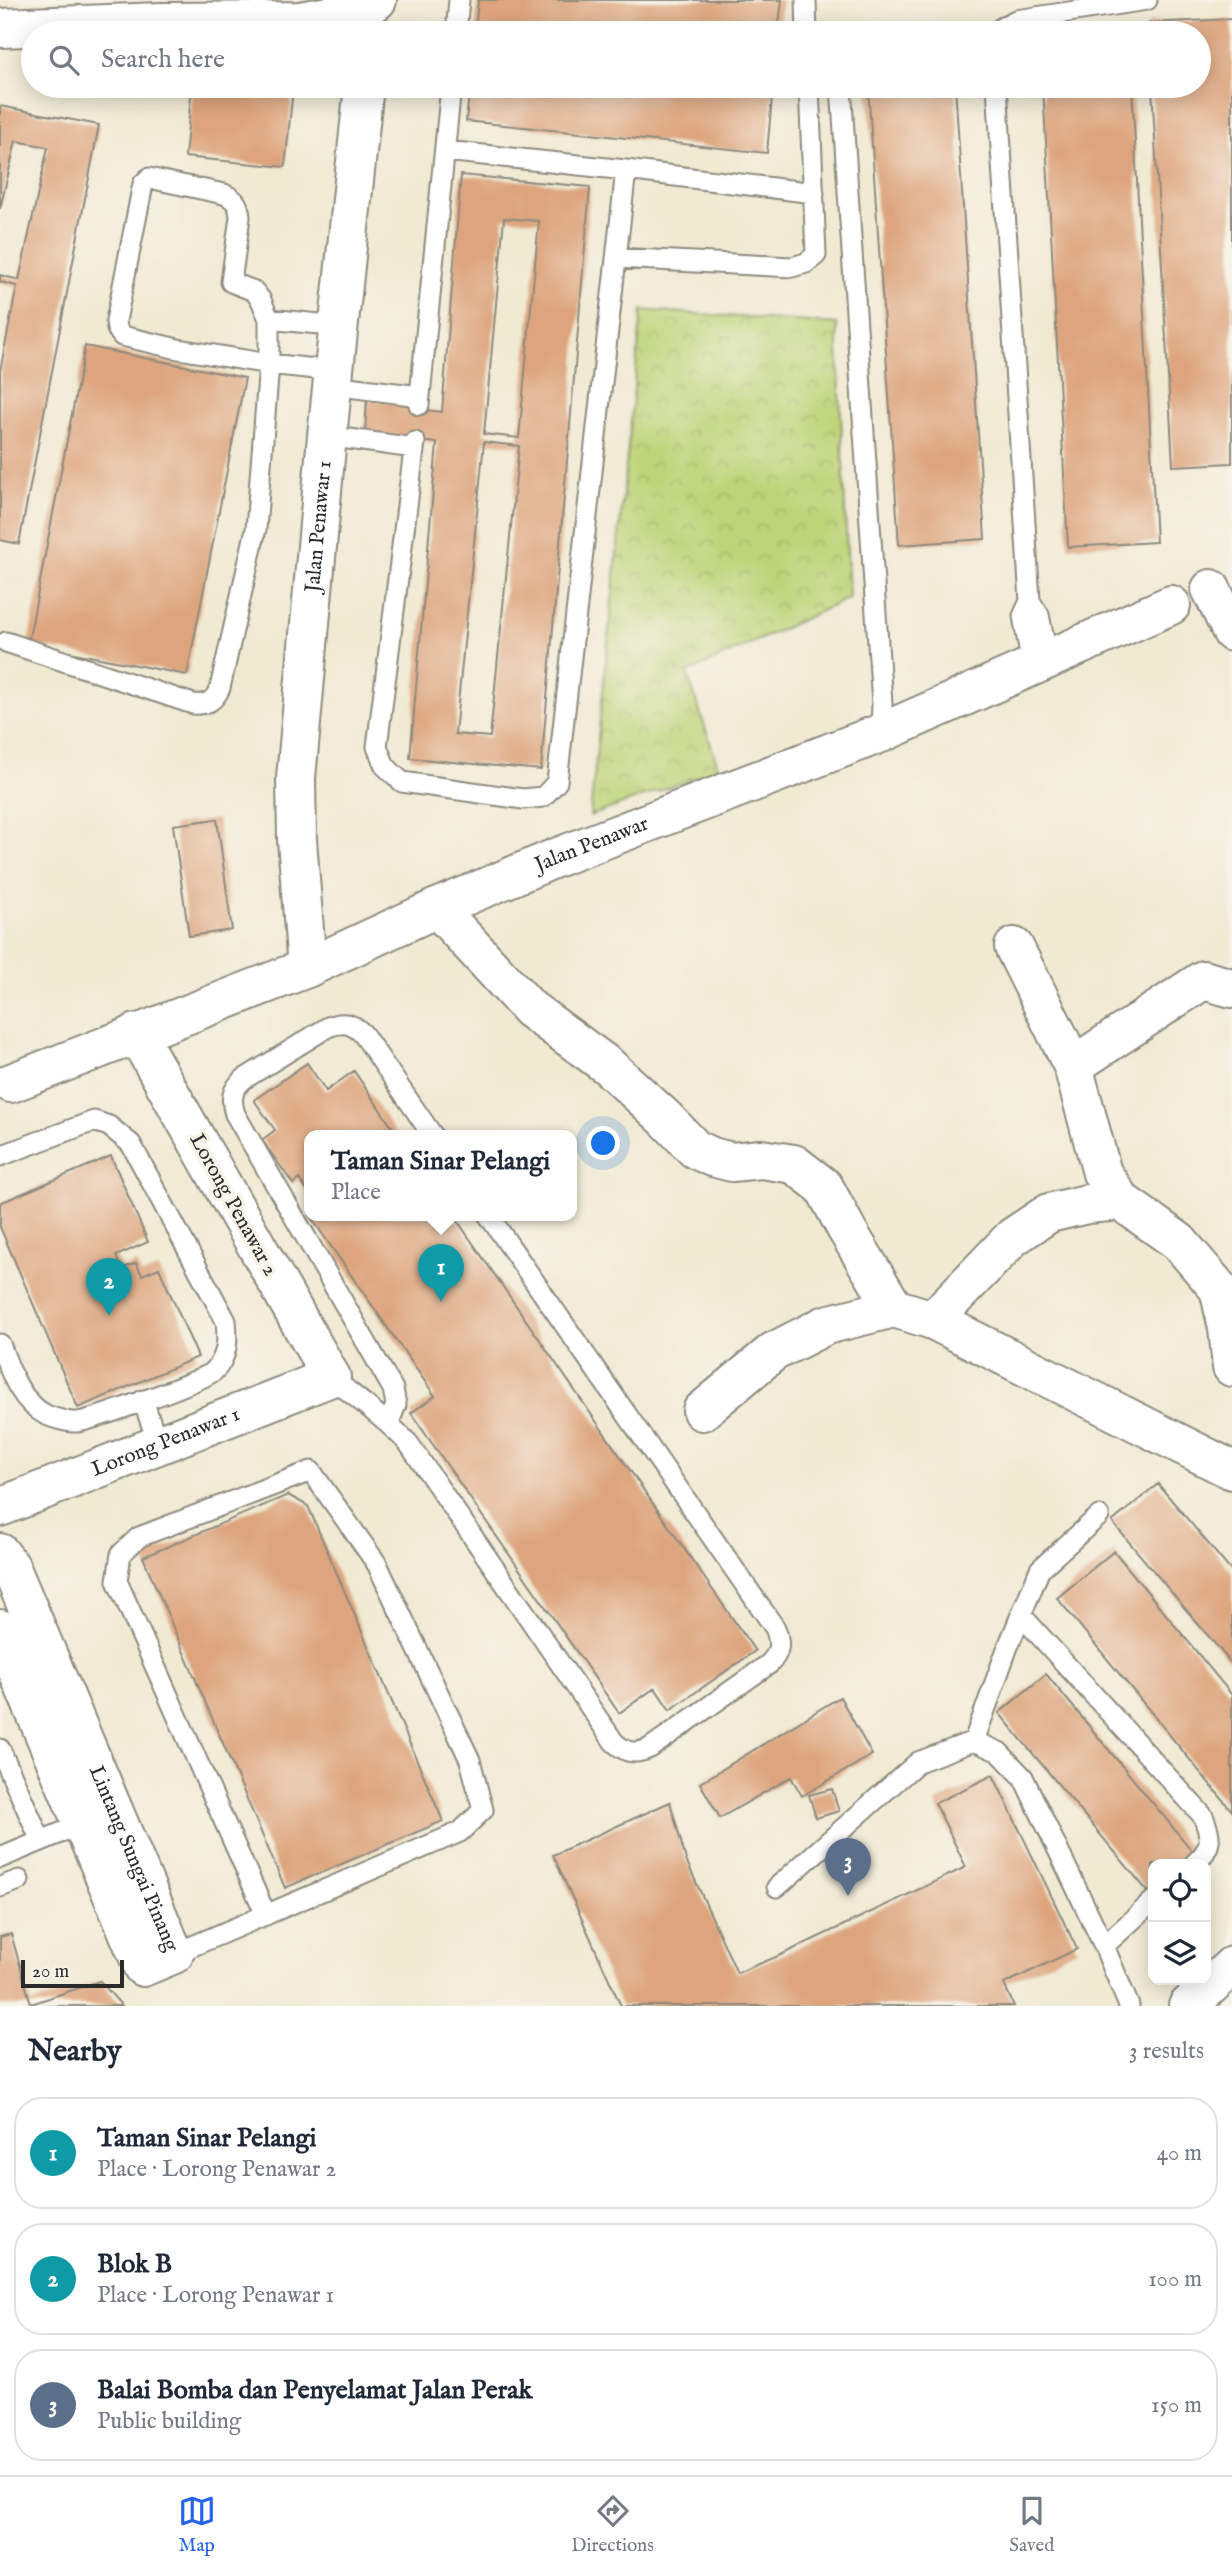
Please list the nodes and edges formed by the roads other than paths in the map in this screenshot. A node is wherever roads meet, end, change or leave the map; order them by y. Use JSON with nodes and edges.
{"nodes":[{"id":1,"x":459,"y":0,"type":"edge"},
{"id":2,"x":806,"y":0,"type":"edge"},
{"id":3,"x":1147,"y":0,"type":"edge"},
{"id":4,"x":163,"y":11,"type":"edge"},
{"id":5,"x":368,"y":11,"type":"edge"},
{"id":6,"x":67,"y":21,"type":"edge"},
{"id":7,"x":457,"y":21,"type":"edge"},
{"id":8,"x":807,"y":21,"type":"edge"},
{"id":9,"x":1014,"y":21,"type":"edge"},
{"id":10,"x":21,"y":26,"type":"edge"},
{"id":11,"x":0,"y":28,"type":"edge"},
{"id":12,"x":363,"y":98,"type":"edge"},
{"id":13,"x":450,"y":98,"type":"edge"},
{"id":14,"x":810,"y":98,"type":"edge"},
{"id":15,"x":842,"y":98,"type":"edge"},
{"id":16,"x":998,"y":98,"type":"edge"},
{"id":17,"x":445,"y":151,"type":"junction"},
{"id":18,"x":626,"y":170,"type":"junction"},
{"id":19,"x":814,"y":193,"type":"junction"},
{"id":20,"x":616,"y":258,"type":"junction"},
{"id":21,"x":269,"y":319,"type":"junction"},
{"id":22,"x":339,"y":326,"type":"junction"},
{"id":23,"x":269,"y":364,"type":"junction"},
{"id":24,"x":333,"y":378,"type":"junction"},
{"id":25,"x":327,"y":436,"type":"junction"},
{"id":26,"x":1210,"y":589,"type":"dead end"},
{"id":27,"x":1171,"y":605,"type":"dead end"},
{"id":28,"x":1232,"y":632,"type":"edge"},
{"id":29,"x":6,"y":642,"type":"dead end"},
{"id":30,"x":1040,"y":662,"type":"junction"},
{"id":31,"x":881,"y":733,"type":"junction"},
{"id":32,"x":437,"y":908,"type":"junction"},
{"id":33,"x":1014,"y":947,"type":"dead end"},
{"id":34,"x":307,"y":968,"type":"junction"},
{"id":35,"x":1232,"y":988,"type":"edge"},
{"id":36,"x":136,"y":1033,"type":"junction"},
{"id":37,"x":1073,"y":1066,"type":"junction"},
{"id":38,"x":11,"y":1083,"type":"dead end"},
{"id":39,"x":429,"y":1130,"type":"edge"},
{"id":40,"x":0,"y":1156,"type":"edge"},
{"id":41,"x":1121,"y":1201,"type":"junction"},
{"id":42,"x":492,"y":1221,"type":"edge"},
{"id":43,"x":1225,"y":1284,"type":"edge"},
{"id":44,"x":894,"y":1308,"type":"junction"},
{"id":45,"x":933,"y":1320,"type":"junction"},
{"id":46,"x":0,"y":1344,"type":"edge"},
{"id":47,"x":1232,"y":1367,"type":"edge"},
{"id":48,"x":331,"y":1377,"type":"junction"},
{"id":49,"x":144,"y":1400,"type":"junction"},
{"id":50,"x":702,"y":1411,"type":"dead end"},
{"id":51,"x":389,"y":1422,"type":"junction"},
{"id":52,"x":158,"y":1444,"type":"junction"},
{"id":53,"x":1232,"y":1469,"type":"edge"},
{"id":54,"x":0,"y":1507,"type":"edge"},
{"id":55,"x":1099,"y":1516,"type":"dead end"},
{"id":56,"x":0,"y":1553,"type":"edge"},
{"id":57,"x":1021,"y":1615,"type":"junction"},
{"id":58,"x":0,"y":1629,"type":"edge"},
{"id":59,"x":974,"y":1741,"type":"junction"},
{"id":60,"x":0,"y":1749,"type":"edge"},
{"id":61,"x":98,"y":1818,"type":"junction"},
{"id":62,"x":41,"y":1841,"type":"junction"},
{"id":63,"x":0,"y":1858,"type":"edge"},
{"id":64,"x":1200,"y":1859,"type":"edge"},
{"id":65,"x":19,"y":1880,"type":"dead end"},
{"id":66,"x":0,"y":1887,"type":"edge"},
{"id":67,"x":777,"y":1887,"type":"dead end"},
{"id":68,"x":1148,"y":1906,"type":"edge"},
{"id":69,"x":266,"y":1915,"type":"junction"},
{"id":70,"x":1104,"y":1946,"type":"junction"},
{"id":71,"x":174,"y":1954,"type":"joint"},
{"id":72,"x":1232,"y":1966,"type":"edge"},
{"id":73,"x":1129,"y":2006,"type":"edge"},
{"id":74,"x":1188,"y":2006,"type":"edge"}],
"edges":[{"from":1,"to":7,"type":"lane"},
{"from":2,"to":8,"type":"lane"},
{"from":3,"to":9,"type":"lane"},
{"from":4,"to":5,"type":"street"},
{"from":4,"to":6,"type":"street"},
{"from":10,"to":11,"type":"street"},
{"from":12,"to":22,"type":"street","name":"Jalan Penawar 1"},
{"from":13,"to":17,"type":"lane"},
{"from":14,"to":19,"type":"lane"},
{"from":15,"to":31,"type":"lane"},
{"from":16,"to":30,"type":"lane"},
{"from":17,"to":18,"type":"lane"},
{"from":17,"to":24,"type":"lane"},
{"from":18,"to":19,"type":"lane"},
{"from":18,"to":20,"type":"lane"},
{"from":19,"to":20,"type":"lane"},
{"from":20,"to":25,"type":"lane"},
{"from":21,"to":22,"type":"lane"},
{"from":21,"to":23,"type":"lane"},
{"from":21,"to":23,"type":"lane"},
{"from":22,"to":24,"type":"street","name":"Jalan Penawar 1"},
{"from":23,"to":24,"type":"lane"},
{"from":23,"to":29,"type":"lane"},
{"from":24,"to":25,"type":"street","name":"Jalan Penawar 1"},
{"from":25,"to":34,"type":"street","name":"Jalan Penawar 1"},
{"from":26,"to":28,"type":"street"},
{"from":27,"to":30,"type":"street","name":"Jalan Penawar"},
{"from":30,"to":31,"type":"street","name":"Jalan Penawar"},
{"from":31,"to":32,"type":"street","name":"Jalan Penawar"},
{"from":32,"to":34,"type":"street","name":"Jalan Penawar"},
{"from":32,"to":44,"type":"street"},
{"from":33,"to":37,"type":"street"},
{"from":34,"to":36,"type":"street","name":"Jalan Penawar"},
{"from":35,"to":37,"type":"street"},
{"from":36,"to":38,"type":"street","name":"Jalan Penawar"},
{"from":36,"to":48,"type":"street","name":"Lorong Penawar 2"},
{"from":37,"to":41,"type":"street"},
{"from":39,"to":51,"type":"lane"},
{"from":40,"to":49,"type":"lane"},
{"from":41,"to":43,"type":"street"},
{"from":41,"to":45,"type":"street"},
{"from":42,"to":51,"type":"lane"},
{"from":43,"to":47,"type":"street"},
{"from":44,"to":45,"type":"street"},
{"from":44,"to":50,"type":"street"},
{"from":45,"to":53,"type":"street"},
{"from":46,"to":49,"type":"lane"},
{"from":48,"to":51,"type":"lane"},
{"from":48,"to":52,"type":"street","name":"Lorong Penawar 1"},
{"from":49,"to":52,"type":"lane"},
{"from":52,"to":54,"type":"street","name":"Lorong Penawar 1"},
{"from":55,"to":57,"type":"lane"},
{"from":56,"to":61,"type":"street","name":"Lintang Sungai Pinang"},
{"from":57,"to":59,"type":"lane"},
{"from":57,"to":64,"type":"lane"},
{"from":58,"to":61,"type":"street","name":"Lintang Sungai Pinang"},
{"from":59,"to":67,"type":"lane"},
{"from":59,"to":70,"type":"lane"},
{"from":60,"to":62,"type":"lane"},
{"from":61,"to":62,"type":"lane"},
{"from":61,"to":71,"type":"street","name":"Lintang Sungai Pinang"},
{"from":62,"to":63,"type":"lane"},
{"from":65,"to":66,"type":"lane"},
{"from":68,"to":70,"type":"lane"},
{"from":69,"to":69,"type":"lane"},
{"from":69,"to":71,"type":"lane"},
{"from":70,"to":73,"type":"lane"},
{"from":72,"to":74,"type":"street"}]}
